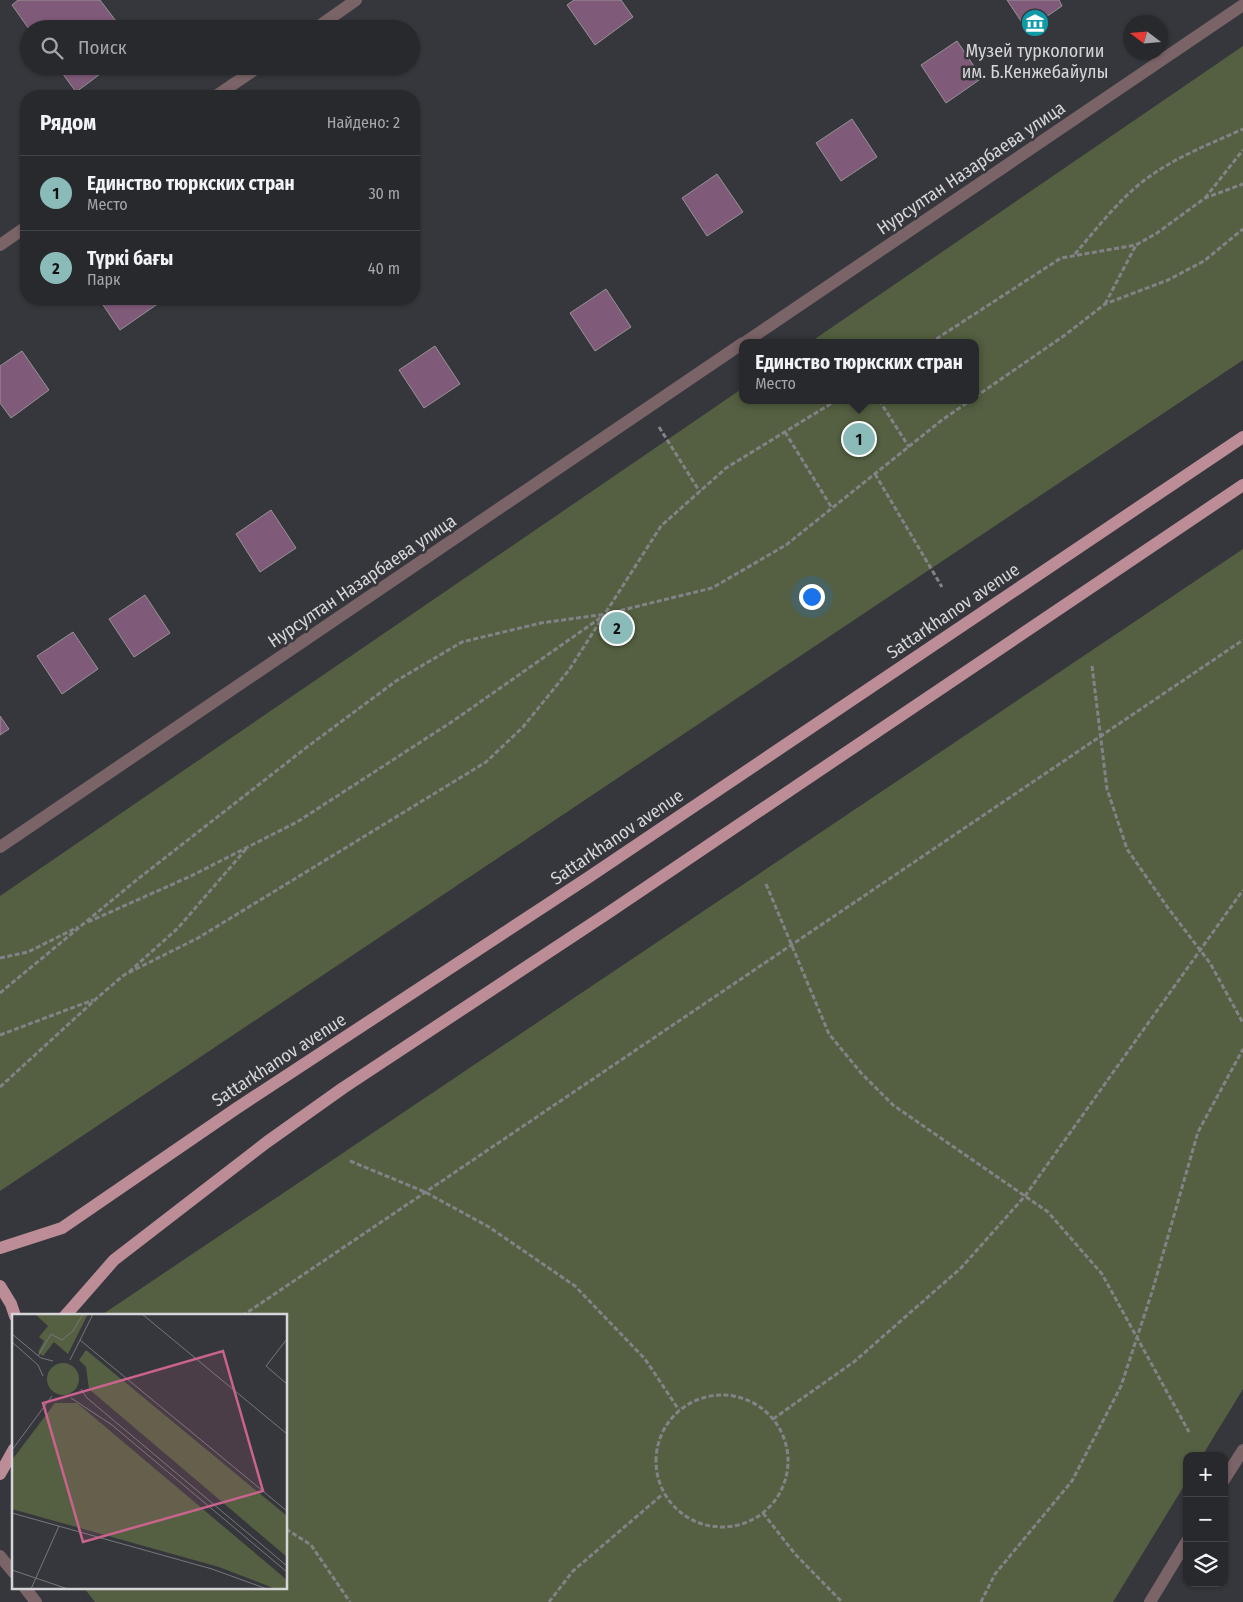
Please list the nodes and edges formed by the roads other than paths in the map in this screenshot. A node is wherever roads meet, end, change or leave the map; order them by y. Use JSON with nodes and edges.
{"nodes":[{"id":1,"x":356,"y":0,"type":"edge"},
{"id":2,"x":1243,"y":5,"type":"edge"},
{"id":3,"x":328,"y":20,"type":"edge"},
{"id":4,"x":247,"y":75,"type":"edge"},
{"id":5,"x":225,"y":90,"type":"edge"},
{"id":6,"x":20,"y":231,"type":"edge"},
{"id":7,"x":0,"y":245,"type":"edge"},
{"id":8,"x":749,"y":339,"type":"edge"},
{"id":9,"x":739,"y":346,"type":"edge"},
{"id":10,"x":1243,"y":437,"type":"edge"},
{"id":11,"x":1243,"y":485,"type":"edge"},
{"id":12,"x":0,"y":846,"type":"edge"},
{"id":13,"x":0,"y":1248,"type":"edge"},
{"id":14,"x":0,"y":1286,"type":"edge"},
{"id":15,"x":14,"y":1314,"type":"edge"},
{"id":16,"x":67,"y":1314,"type":"edge"},
{"id":17,"x":1243,"y":1450,"type":"edge"},
{"id":18,"x":12,"y":1453,"type":"edge"},
{"id":19,"x":0,"y":1474,"type":"edge"},
{"id":20,"x":1228,"y":1474,"type":"edge"},
{"id":21,"x":1183,"y":1548,"type":"edge"},
{"id":22,"x":0,"y":1556,"type":"edge"},
{"id":23,"x":12,"y":1571,"type":"edge"},
{"id":24,"x":27,"y":1590,"type":"edge"},
{"id":25,"x":36,"y":1602,"type":"edge"},
{"id":26,"x":1150,"y":1602,"type":"edge"}],
"edges":[{"from":1,"to":3,"type":"street"},
{"from":2,"to":8,"type":"street","name":"Нурсултан Назарбаева улица"},
{"from":4,"to":5,"type":"street"},
{"from":6,"to":7,"type":"street"},
{"from":9,"to":12,"type":"street","name":"Нурсултан Назарбаева улица"},
{"from":10,"to":13,"type":"main road","name":"Sattarkhanov avenue"},
{"from":11,"to":16,"type":"main road"},
{"from":14,"to":15,"type":"main road"},
{"from":17,"to":20,"type":"street"},
{"from":18,"to":19,"type":"main road"},
{"from":21,"to":26,"type":"street"},
{"from":22,"to":23,"type":"street"},
{"from":24,"to":25,"type":"street"}]}
